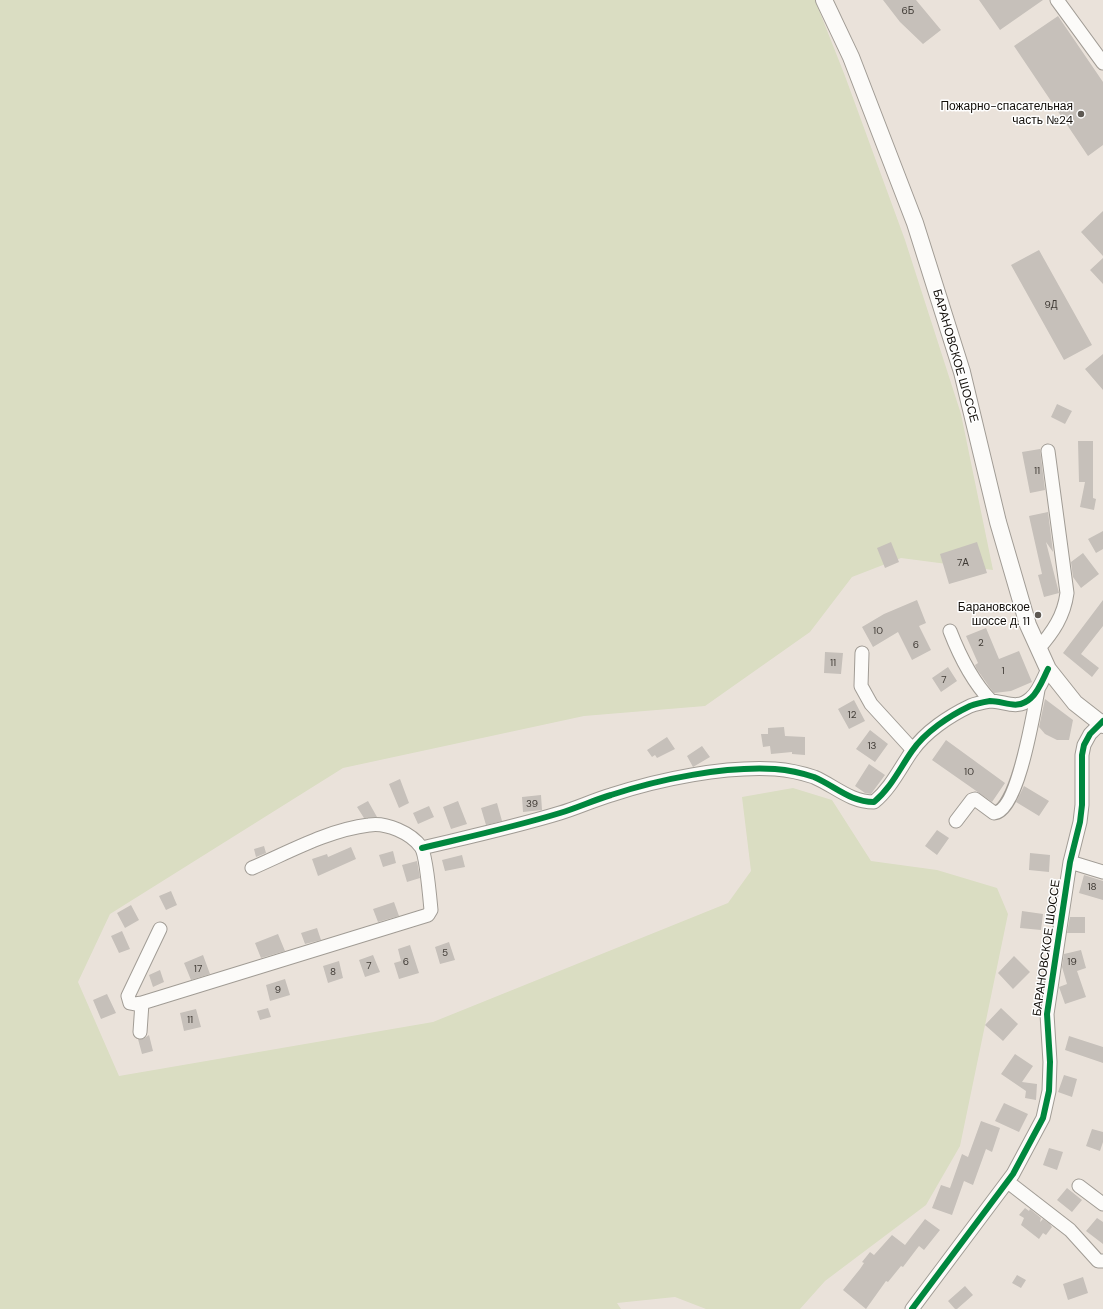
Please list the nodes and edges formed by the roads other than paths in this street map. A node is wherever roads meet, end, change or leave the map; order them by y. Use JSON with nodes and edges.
{"nodes":[{"id":1,"x":824,"y":0,"type":"edge"},
{"id":2,"x":1057,"y":0,"type":"edge"},
{"id":3,"x":1103,"y":63,"type":"edge"},
{"id":4,"x":1048,"y":450,"type":"dead end"},
{"id":5,"x":950,"y":631,"type":"dead end"},
{"id":6,"x":1038,"y":649,"type":"junction"},
{"id":7,"x":862,"y":653,"type":"dead end"},
{"id":8,"x":1048,"y":669,"type":"junction"},
{"id":9,"x":1038,"y":690,"type":"junction"},
{"id":10,"x":991,"y":701,"type":"junction"},
{"id":11,"x":1102,"y":723,"type":"edge"},
{"id":12,"x":912,"y":750,"type":"junction"},
{"id":13,"x":956,"y":821,"type":"dead end"},
{"id":14,"x":422,"y":848,"type":"junction"},
{"id":15,"x":1070,"y":862,"type":"junction"},
{"id":16,"x":252,"y":868,"type":"dead end"},
{"id":17,"x":1103,"y":872,"type":"edge"},
{"id":18,"x":160,"y":929,"type":"dead end"},
{"id":19,"x":142,"y":1003,"type":"junction"},
{"id":20,"x":140,"y":1032,"type":"dead end"},
{"id":21,"x":1008,"y":1182,"type":"junction"},
{"id":22,"x":1079,"y":1186,"type":"dead end"},
{"id":23,"x":1103,"y":1204,"type":"edge"},
{"id":24,"x":1103,"y":1261,"type":"edge"},
{"id":25,"x":912,"y":1309,"type":"edge"}],
"edges":[{"from":1,"to":6,"type":"main road","name":"БАРАНОВСКОЕ ШОССЕ"},
{"from":2,"to":3,"type":"street"},
{"from":4,"to":6,"type":"street"},
{"from":5,"to":10,"type":"street"},
{"from":6,"to":8,"type":"main road","name":"БАРАНОВСКОЕ ШОССЕ"},
{"from":7,"to":12,"type":"street"},
{"from":8,"to":9,"type":"street"},
{"from":8,"to":11,"type":"main road","name":"БАРАНОВСКОЕ ШОССЕ"},
{"from":9,"to":10,"type":"street"},
{"from":9,"to":13,"type":"street"},
{"from":10,"to":12,"type":"street"},
{"from":11,"to":15,"type":"street","name":"БАРАНОВСКОЕ ШОССЕ"},
{"from":12,"to":14,"type":"street"},
{"from":14,"to":16,"type":"street"},
{"from":14,"to":19,"type":"street"},
{"from":15,"to":17,"type":"street"},
{"from":15,"to":21,"type":"street","name":"БАРАНОВСКОЕ ШОССЕ"},
{"from":18,"to":19,"type":"street"},
{"from":19,"to":20,"type":"street"},
{"from":21,"to":24,"type":"street"},
{"from":21,"to":25,"type":"street","name":"БАРАНОВСКОЕ ШОССЕ"},
{"from":22,"to":23,"type":"street"}]}
